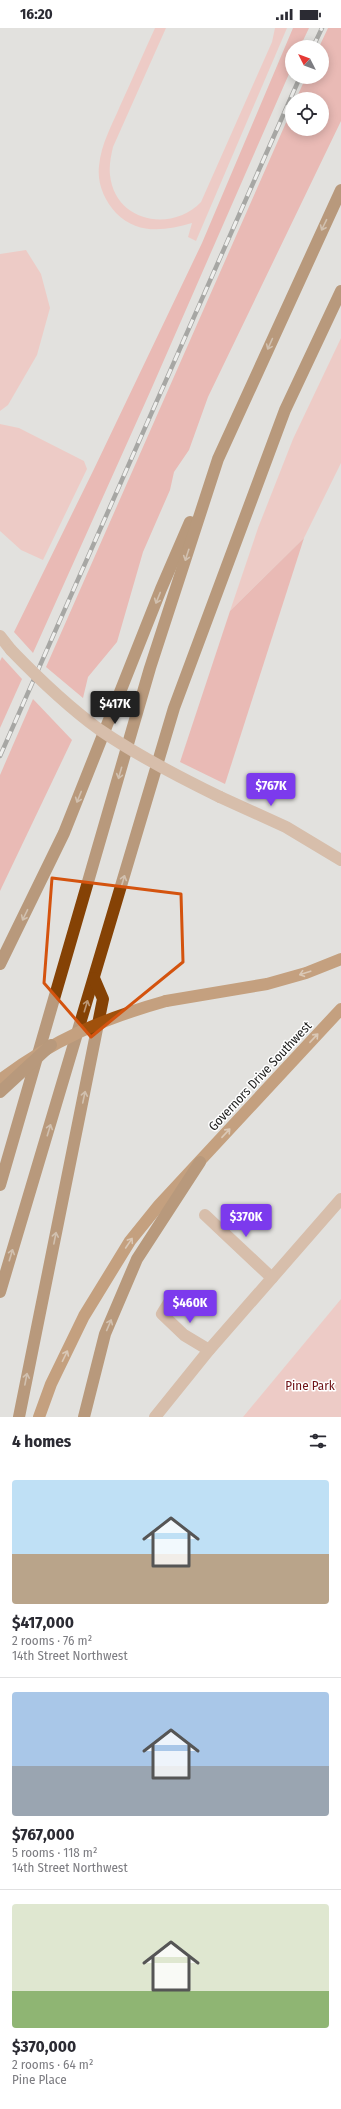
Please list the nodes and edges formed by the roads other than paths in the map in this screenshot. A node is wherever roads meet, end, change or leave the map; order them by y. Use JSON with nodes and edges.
{"nodes":[{"id":1,"x":341,"y":190,"type":"edge"},
{"id":2,"x":341,"y":291,"type":"edge"},
{"id":3,"x":218,"y":459,"type":"junction"},
{"id":4,"x":0,"y":636,"type":"edge"},
{"id":5,"x":341,"y":860,"type":"edge"},
{"id":6,"x":341,"y":959,"type":"edge"},
{"id":7,"x":0,"y":964,"type":"edge"},
{"id":8,"x":94,"y":978,"type":"junction"},
{"id":9,"x":341,"y":1009,"type":"edge"},
{"id":10,"x":51,"y":1045,"type":"junction"},
{"id":11,"x":0,"y":1080,"type":"edge"},
{"id":12,"x":0,"y":1092,"type":"edge"},
{"id":13,"x":200,"y":1162,"type":"junction"},
{"id":14,"x":0,"y":1185,"type":"edge"},
{"id":15,"x":341,"y":1199,"type":"edge"},
{"id":16,"x":205,"y":1215,"type":"dead end"},
{"id":17,"x":272,"y":1278,"type":"junction"},
{"id":18,"x":0,"y":1292,"type":"edge"},
{"id":19,"x":173,"y":1296,"type":"dead end"},
{"id":20,"x":209,"y":1350,"type":"junction"},
{"id":21,"x":19,"y":1417,"type":"edge"},
{"id":22,"x":39,"y":1417,"type":"edge"},
{"id":23,"x":84,"y":1417,"type":"edge"},
{"id":24,"x":155,"y":1417,"type":"edge"}],
"edges":[{"from":1,"to":3,"type":"highway","one_way":true},
{"from":8,"to":2,"type":"highway","one_way":true},
{"from":3,"to":7,"type":"highway","one_way":true},
{"from":3,"to":14,"type":"highway","one_way":true},
{"from":4,"to":5,"type":"street","bridge":true},
{"from":6,"to":10,"type":"main road","one_way":true,"bridge":true},
{"from":18,"to":8,"type":"highway","one_way":true},
{"from":21,"to":8,"type":"highway","one_way":true},
{"from":13,"to":9,"type":"main road","name":"Governors Drive Southwest","one_way":true},
{"from":10,"to":11,"type":"main road","bridge":true},
{"from":10,"to":12,"type":"highway","bridge":true},
{"from":22,"to":13,"type":"main road","name":"Governors Drive Southwest","one_way":true},
{"from":23,"to":13,"type":"highway","one_way":true},
{"from":15,"to":17,"type":"street"},
{"from":16,"to":17,"type":"street"},
{"from":17,"to":20,"type":"street"},
{"from":19,"to":20,"type":"street"},
{"from":20,"to":24,"type":"street"}]}
